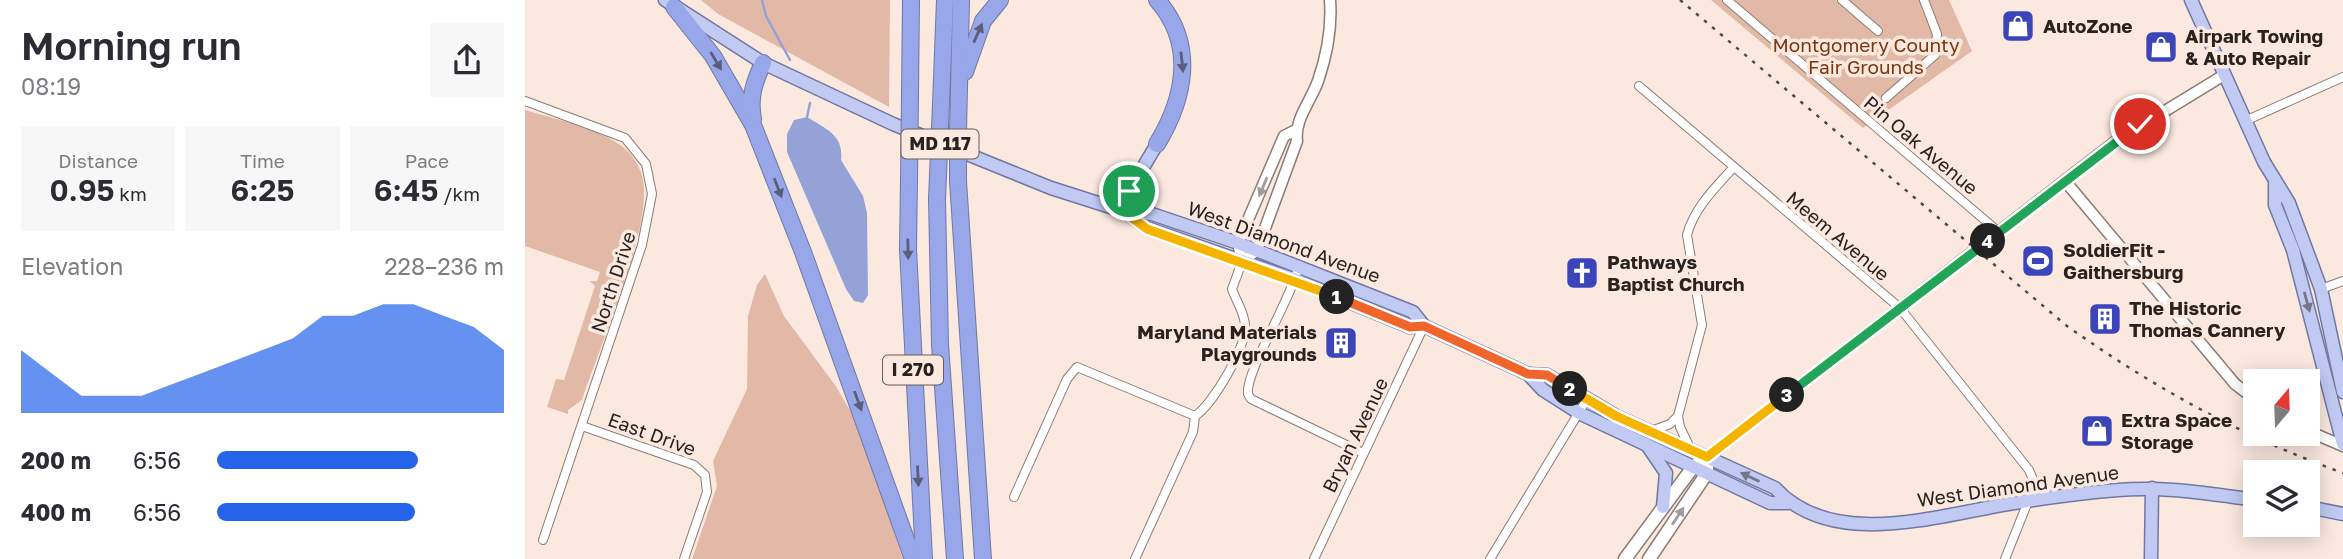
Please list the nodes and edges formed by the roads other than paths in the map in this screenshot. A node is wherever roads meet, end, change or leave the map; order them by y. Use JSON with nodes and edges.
{"nodes":[{"id":1,"x":911,"y":0,"type":"edge"},
{"id":2,"x":945,"y":0,"type":"edge"},
{"id":3,"x":961,"y":0,"type":"edge"},
{"id":4,"x":1000,"y":0,"type":"edge"},
{"id":5,"x":1157,"y":0,"type":"edge"},
{"id":6,"x":1331,"y":0,"type":"edge"},
{"id":7,"x":1727,"y":0,"type":"edge"},
{"id":8,"x":1842,"y":0,"type":"edge"},
{"id":9,"x":1924,"y":0,"type":"edge"},
{"id":10,"x":2190,"y":0,"type":"edge"},
{"id":11,"x":669,"y":4,"type":"edge"},
{"id":12,"x":1878,"y":31,"type":"dead end"},
{"id":13,"x":763,"y":64,"type":"junction"},
{"id":14,"x":2224,"y":75,"type":"junction"},
{"id":15,"x":2343,"y":77,"type":"edge"},
{"id":16,"x":1639,"y":86,"type":"dead end"},
{"id":17,"x":1886,"y":98,"type":"dead end"},
{"id":18,"x":525,"y":101,"type":"edge"},
{"id":19,"x":2245,"y":121,"type":"junction"},
{"id":20,"x":754,"y":125,"type":"junction"},
{"id":21,"x":959,"y":125,"type":"junction"},
{"id":22,"x":1296,"y":130,"type":"junction"},
{"id":23,"x":1157,"y":144,"type":"joint"},
{"id":24,"x":1733,"y":168,"type":"junction"},
{"id":25,"x":2065,"y":181,"type":"junction"},
{"id":26,"x":2275,"y":184,"type":"junction"},
{"id":27,"x":1123,"y":211,"type":"junction"},
{"id":28,"x":2000,"y":233,"type":"junction"},
{"id":29,"x":1238,"y":243,"type":"junction"},
{"id":30,"x":1257,"y":250,"type":"junction"},
{"id":31,"x":1242,"y":262,"type":"junction"},
{"id":32,"x":1300,"y":265,"type":"junction"},
{"id":33,"x":1296,"y":280,"type":"junction"},
{"id":34,"x":2343,"y":281,"type":"edge"},
{"id":35,"x":2321,"y":289,"type":"junction"},
{"id":36,"x":1901,"y":308,"type":"junction"},
{"id":37,"x":966,"y":322,"type":"junction"},
{"id":38,"x":1424,"y":326,"type":"junction"},
{"id":39,"x":1528,"y":374,"type":"junction"},
{"id":40,"x":2243,"y":390,"type":"edge"},
{"id":41,"x":2343,"y":392,"type":"edge"},
{"id":42,"x":1587,"y":399,"type":"junction"},
{"id":43,"x":1579,"y":413,"type":"junction"},
{"id":44,"x":1195,"y":416,"type":"junction"},
{"id":45,"x":1678,"y":416,"type":"junction"},
{"id":46,"x":582,"y":426,"type":"junction"},
{"id":47,"x":1650,"y":431,"type":"junction"},
{"id":48,"x":2321,"y":436,"type":"edge"},
{"id":49,"x":1647,"y":445,"type":"junction"},
{"id":50,"x":2343,"y":445,"type":"edge"},
{"id":51,"x":1690,"y":448,"type":"junction"},
{"id":52,"x":1363,"y":453,"type":"junction"},
{"id":53,"x":1707,"y":457,"type":"junction"},
{"id":54,"x":1693,"y":467,"type":"junction"},
{"id":55,"x":1707,"y":473,"type":"junction"},
{"id":56,"x":2152,"y":488,"type":"junction"},
{"id":57,"x":1014,"y":497,"type":"dead end"},
{"id":58,"x":2243,"y":498,"type":"edge"},
{"id":59,"x":2030,"y":500,"type":"junction"},
{"id":60,"x":1788,"y":503,"type":"junction"},
{"id":61,"x":1663,"y":508,"type":"junction"},
{"id":62,"x":2320,"y":509,"type":"edge"},
{"id":63,"x":2343,"y":514,"type":"edge"},
{"id":64,"x":543,"y":540,"type":"dead end"},
{"id":65,"x":684,"y":559,"type":"edge"},
{"id":66,"x":913,"y":559,"type":"edge"},
{"id":67,"x":924,"y":559,"type":"edge"},
{"id":68,"x":955,"y":559,"type":"edge"},
{"id":69,"x":971,"y":559,"type":"edge"},
{"id":70,"x":983,"y":559,"type":"edge"},
{"id":71,"x":1135,"y":559,"type":"edge"},
{"id":72,"x":1314,"y":559,"type":"edge"},
{"id":73,"x":1490,"y":559,"type":"edge"},
{"id":74,"x":1625,"y":559,"type":"edge"},
{"id":75,"x":1649,"y":559,"type":"edge"},
{"id":76,"x":2005,"y":559,"type":"edge"},
{"id":77,"x":2151,"y":559,"type":"edge"}],
"edges":[{"from":1,"to":67,"type":"highway","number":"I 270","one_way":true,"bridge":true},
{"from":2,"to":68,"type":"highway","number":"I 270","bridge":true},
{"from":3,"to":21,"type":"highway","number":"I 270"},
{"from":21,"to":4,"type":"highway","one_way":true},
{"from":5,"to":23,"type":"highway","one_way":true},
{"from":6,"to":22,"type":"street"},
{"from":7,"to":28,"type":"street","name":"Pin Oak Avenue"},
{"from":8,"to":12,"type":"street"},
{"from":9,"to":17,"type":"street"},
{"from":10,"to":14,"type":"main road"},
{"from":11,"to":13,"type":"main road","name":"West Diamond Avenue","number":"MD 117"},
{"from":11,"to":20,"type":"highway","one_way":true},
{"from":13,"to":20,"type":"highway"},
{"from":13,"to":27,"type":"main road","name":"West Diamond Avenue","number":"MD 117"},
{"from":14,"to":19,"type":"main road"},
{"from":14,"to":25,"type":"street"},
{"from":15,"to":19,"type":"street"},
{"from":16,"to":24,"type":"street","name":"Meem Avenue"},
{"from":18,"to":46,"type":"street","name":"North Drive"},
{"from":19,"to":26,"type":"main road"},
{"from":20,"to":66,"type":"highway","one_way":true},
{"from":21,"to":37,"type":"highway","number":"I 270","bridge":true},
{"from":22,"to":29,"type":"street","one_way":true},
{"from":22,"to":30,"type":"street"},
{"from":23,"to":27,"type":"main road"},
{"from":24,"to":36,"type":"street","name":"Meem Avenue"},
{"from":24,"to":45,"type":"street"},
{"from":25,"to":28,"type":"street"},
{"from":25,"to":40,"type":"street"},
{"from":26,"to":35,"type":"main road"},
{"from":26,"to":50,"type":"main road","one_way":true},
{"from":27,"to":29,"type":"main road","name":"West Diamond Avenue","number":"MD 117"},
{"from":27,"to":31,"type":"main road","name":"West Diamond Avenue","number":"MD 117"},
{"from":28,"to":36,"type":"street"},
{"from":29,"to":30,"type":"main road","name":"West Diamond Avenue","number":"MD 117"},
{"from":29,"to":31,"type":"street"},
{"from":30,"to":31,"type":"street"},
{"from":30,"to":32,"type":"main road","name":"West Diamond Avenue","number":"MD 117"},
{"from":31,"to":33,"type":"main road","name":"West Diamond Avenue","number":"MD 117"},
{"from":31,"to":44,"type":"street","name":"West Diamond Avenue"},
{"from":32,"to":33,"type":"street"},
{"from":32,"to":38,"type":"main road","name":"West Diamond Avenue","number":"MD 117"},
{"from":33,"to":38,"type":"main road","name":"West Diamond Avenue","number":"MD 117"},
{"from":33,"to":52,"type":"street"},
{"from":34,"to":35,"type":"street"},
{"from":35,"to":41,"type":"main road"},
{"from":36,"to":53,"type":"street"},
{"from":36,"to":59,"type":"street","name":"Meem Avenue"},
{"from":37,"to":69,"type":"highway"},
{"from":37,"to":70,"type":"highway","number":"I 270"},
{"from":38,"to":39,"type":"main road","name":"West Diamond Avenue","number":"MD 117"},
{"from":38,"to":52,"type":"street","name":"Bryan Avenue"},
{"from":39,"to":42,"type":"main road","name":"West Diamond Avenue","number":"MD 117"},
{"from":39,"to":43,"type":"main road","name":"West Diamond Avenue","number":"MD 117"},
{"from":42,"to":43,"type":"street"},
{"from":42,"to":47,"type":"main road","name":"West Diamond Avenue","number":"MD 117"},
{"from":43,"to":49,"type":"main road","name":"West Diamond Avenue","number":"MD 117"},
{"from":43,"to":73,"type":"street"},
{"from":44,"to":57,"type":"street"},
{"from":44,"to":71,"type":"street","name":"West Diamond Avenue"},
{"from":45,"to":47,"type":"street"},
{"from":45,"to":51,"type":"street"},
{"from":46,"to":64,"type":"street","name":"North Drive"},
{"from":46,"to":65,"type":"street","name":"East Drive"},
{"from":47,"to":51,"type":"main road","name":"West Diamond Avenue","number":"MD 117"},
{"from":48,"to":50,"type":"street"},
{"from":49,"to":54,"type":"main road","name":"West Diamond Avenue","number":"MD 117"},
{"from":49,"to":61,"type":"main road"},
{"from":51,"to":53,"type":"main road","name":"West Diamond Avenue","number":"MD 117"},
{"from":52,"to":72,"type":"street","name":"Bryan Avenue"},
{"from":53,"to":54,"type":"main road"},
{"from":53,"to":55,"type":"main road"},
{"from":60,"to":53,"type":"main road","name":"West Diamond Avenue","one_way":true},
{"from":54,"to":55,"type":"main road","name":"West Diamond Avenue","number":"MD 117"},
{"from":54,"to":61,"type":"main road"},
{"from":55,"to":60,"type":"main road","name":"West Diamond Avenue"},
{"from":75,"to":55,"type":"main road","one_way":true},
{"from":56,"to":58,"type":"main road","name":"West Diamond Avenue"},
{"from":56,"to":59,"type":"main road","name":"West Diamond Avenue"},
{"from":56,"to":77,"type":"main road"},
{"from":59,"to":60,"type":"main road","name":"West Diamond Avenue"},
{"from":59,"to":76,"type":"street"},
{"from":61,"to":74,"type":"main road"},
{"from":62,"to":63,"type":"main road"}]}
